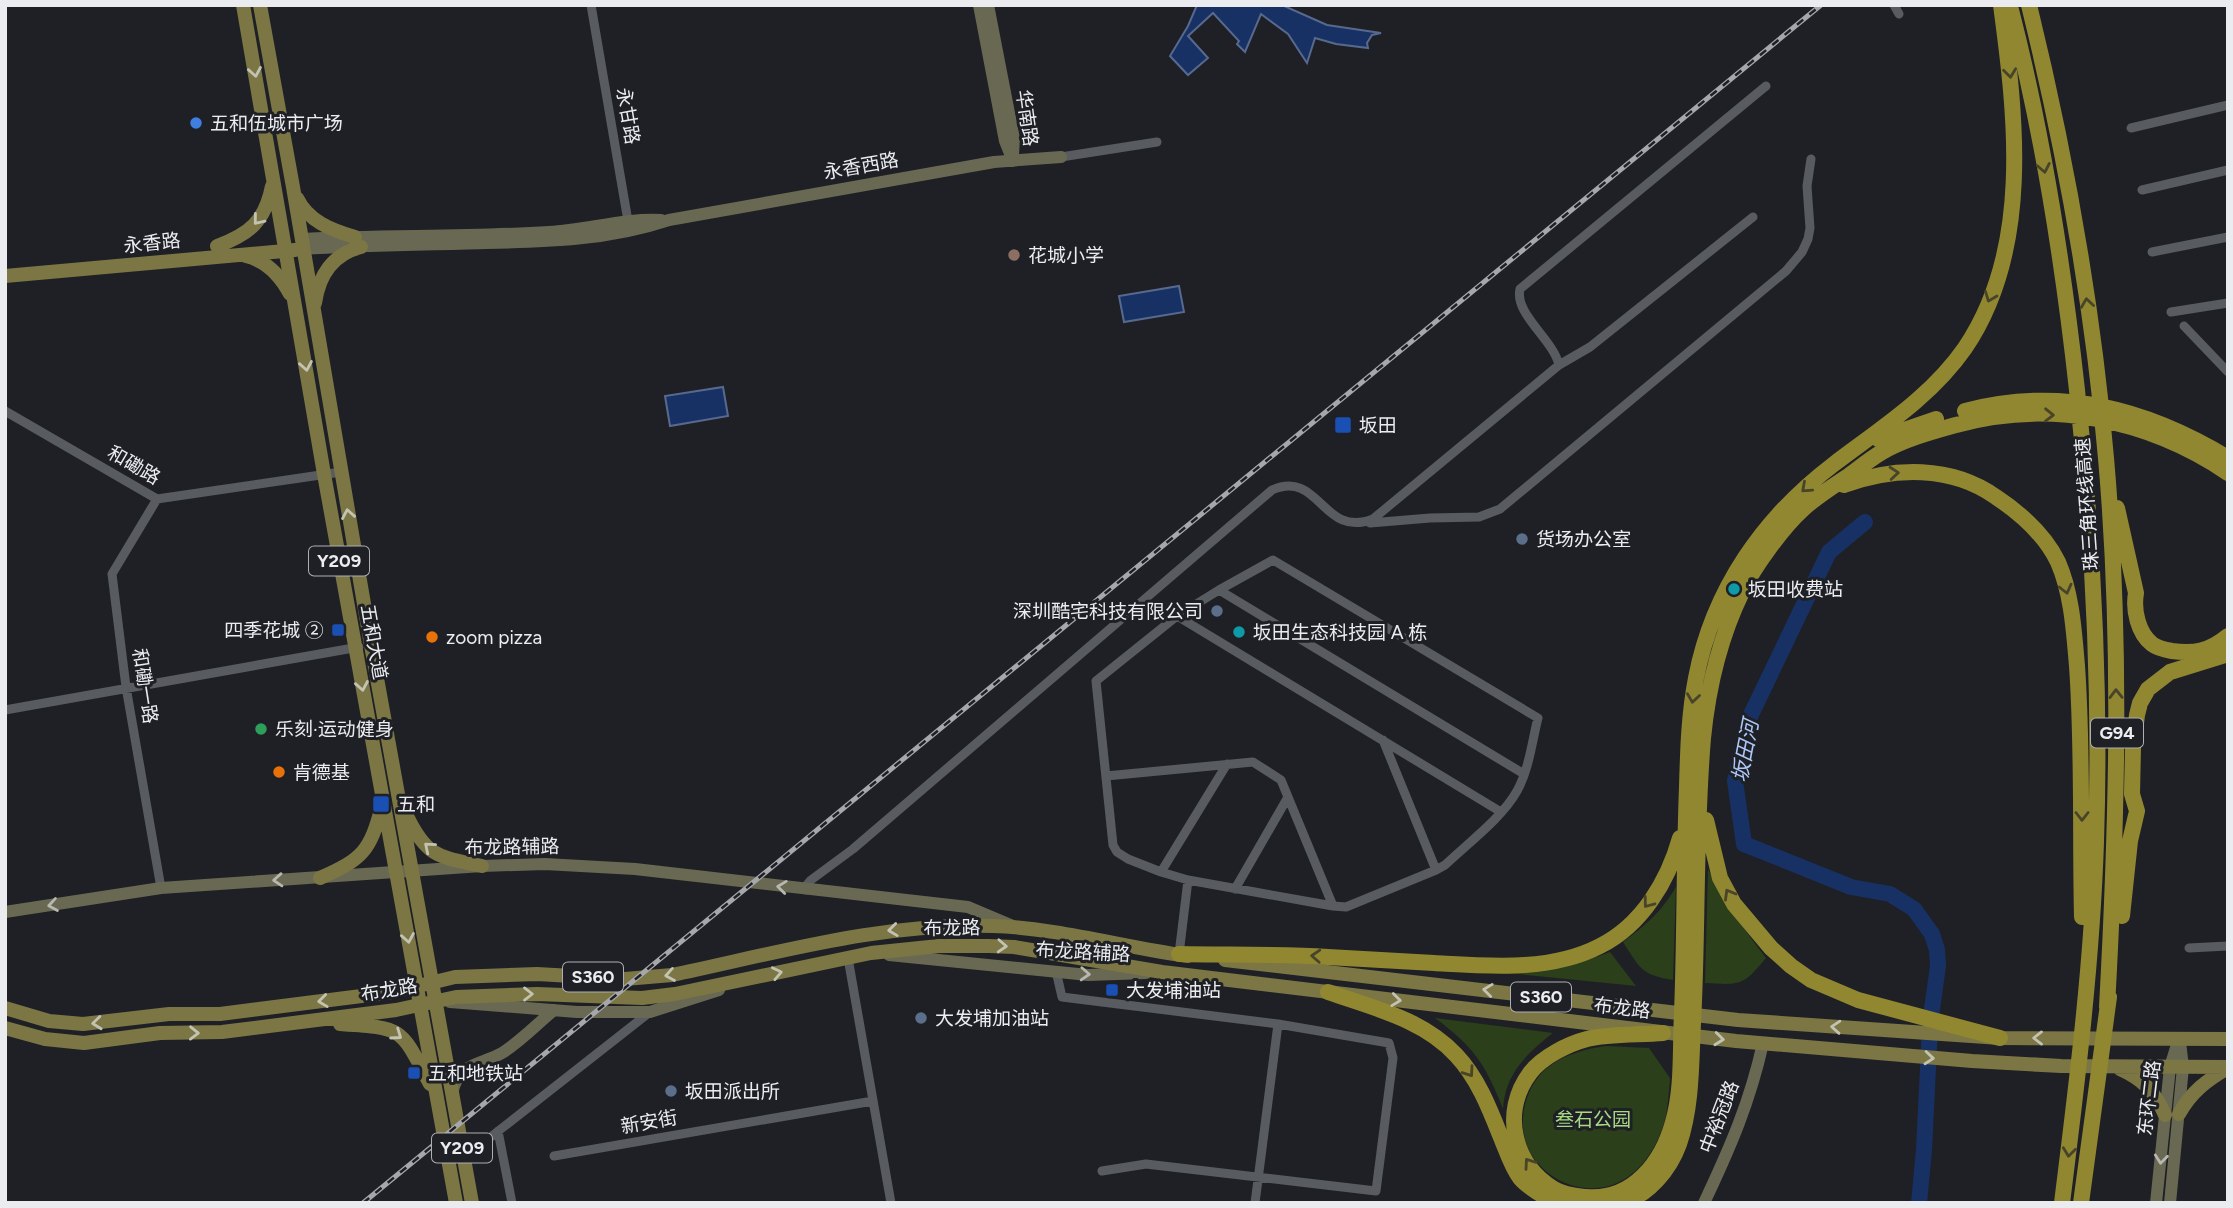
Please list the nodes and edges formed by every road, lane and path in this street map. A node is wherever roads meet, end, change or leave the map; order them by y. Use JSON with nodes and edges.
{"nodes":[{"id":1,"x":243,"y":5,"type":"edge"},
{"id":2,"x":260,"y":5,"type":"edge"},
{"id":3,"x":591,"y":5,"type":"edge"},
{"id":4,"x":979,"y":5,"type":"edge"},
{"id":5,"x":988,"y":5,"type":"edge"},
{"id":6,"x":2001,"y":5,"type":"edge"},
{"id":7,"x":2009,"y":5,"type":"edge"},
{"id":8,"x":2029,"y":5,"type":"edge"},
{"id":9,"x":1766,"y":86,"type":"dead end"},
{"id":10,"x":2228,"y":105,"type":"edge"},
{"id":11,"x":2131,"y":128,"type":"dead end"},
{"id":12,"x":1157,"y":142,"type":"dead end"},
{"id":13,"x":1061,"y":157,"type":"joint"},
{"id":14,"x":1811,"y":159,"type":"dead end"},
{"id":15,"x":1013,"y":161,"type":"junction"},
{"id":16,"x":290,"y":169,"type":"junction"},
{"id":17,"x":2228,"y":170,"type":"edge"},
{"id":18,"x":273,"y":173,"type":"junction"},
{"id":19,"x":293,"y":187,"type":"junction"},
{"id":20,"x":2142,"y":190,"type":"dead end"},
{"id":21,"x":1753,"y":217,"type":"dead end"},
{"id":22,"x":629,"y":227,"type":"junction"},
{"id":23,"x":2228,"y":237,"type":"edge"},
{"id":24,"x":358,"y":242,"type":"junction"},
{"id":25,"x":303,"y":244,"type":"junction"},
{"id":26,"x":285,"y":245,"type":"junction"},
{"id":27,"x":217,"y":246,"type":"junction"},
{"id":28,"x":2152,"y":252,"type":"dead end"},
{"id":29,"x":234,"y":254,"type":"junction"},
{"id":30,"x":5,"y":267,"type":"edge"},
{"id":31,"x":5,"y":276,"type":"edge"},
{"id":32,"x":2228,"y":303,"type":"edge"},
{"id":33,"x":2171,"y":312,"type":"dead end"},
{"id":34,"x":297,"y":313,"type":"junction"},
{"id":35,"x":313,"y":315,"type":"junction"},
{"id":36,"x":2185,"y":326,"type":"dead end"},
{"id":37,"x":1559,"y":365,"type":"junction"},
{"id":38,"x":2228,"y":372,"type":"edge"},
{"id":39,"x":5,"y":411,"type":"edge"},
{"id":40,"x":1859,"y":446,"type":"junction"},
{"id":41,"x":2228,"y":458,"type":"edge"},
{"id":42,"x":2106,"y":460,"type":"junction"},
{"id":43,"x":341,"y":472,"type":"junction"},
{"id":44,"x":2228,"y":473,"type":"edge"},
{"id":45,"x":324,"y":474,"type":"junction"},
{"id":46,"x":1828,"y":490,"type":"junction"},
{"id":47,"x":157,"y":499,"type":"junction"},
{"id":48,"x":1362,"y":524,"type":"junction"},
{"id":49,"x":1219,"y":590,"type":"junction"},
{"id":50,"x":1177,"y":616,"type":"junction"},
{"id":51,"x":2228,"y":636,"type":"edge"},
{"id":52,"x":371,"y":645,"type":"junction"},
{"id":53,"x":355,"y":648,"type":"junction"},
{"id":54,"x":2228,"y":654,"type":"edge"},
{"id":55,"x":126,"y":687,"type":"junction"},
{"id":56,"x":5,"y":710,"type":"edge"},
{"id":57,"x":1383,"y":740,"type":"junction"},
{"id":58,"x":1227,"y":764,"type":"junction"},
{"id":59,"x":1524,"y":774,"type":"junction"},
{"id":60,"x":1106,"y":776,"type":"junction"},
{"id":61,"x":1700,"y":793,"type":"junction"},
{"id":62,"x":1288,"y":797,"type":"junction"},
{"id":63,"x":399,"y":799,"type":"junction"},
{"id":64,"x":383,"y":802,"type":"junction"},
{"id":65,"x":1501,"y":812,"type":"junction"},
{"id":66,"x":1685,"y":819,"type":"junction"},
{"id":67,"x":482,"y":866,"type":"junction"},
{"id":68,"x":411,"y":870,"type":"junction"},
{"id":69,"x":1436,"y":870,"type":"junction"},
{"id":70,"x":396,"y":872,"type":"junction"},
{"id":71,"x":1161,"y":873,"type":"junction"},
{"id":72,"x":320,"y":878,"type":"junction"},
{"id":73,"x":1188,"y":880,"type":"junction"},
{"id":74,"x":161,"y":888,"type":"junction"},
{"id":75,"x":1234,"y":888,"type":"junction"},
{"id":76,"x":806,"y":890,"type":"junction"},
{"id":77,"x":1333,"y":906,"type":"junction"},
{"id":78,"x":5,"y":912,"type":"edge"},
{"id":79,"x":1017,"y":927,"type":"junction"},
{"id":80,"x":2228,"y":946,"type":"edge"},
{"id":81,"x":2189,"y":948,"type":"dead end"},
{"id":82,"x":871,"y":953,"type":"junction"},
{"id":83,"x":1179,"y":954,"type":"junction"},
{"id":84,"x":848,"y":958,"type":"junction"},
{"id":85,"x":1056,"y":971,"type":"junction"},
{"id":86,"x":2088,"y":971,"type":"junction"},
{"id":87,"x":1167,"y":973,"type":"junction"},
{"id":88,"x":1690,"y":974,"type":"junction"},
{"id":89,"x":741,"y":980,"type":"junction"},
{"id":90,"x":432,"y":982,"type":"junction"},
{"id":91,"x":416,"y":986,"type":"junction"},
{"id":92,"x":1328,"y":992,"type":"junction"},
{"id":93,"x":436,"y":1001,"type":"junction"},
{"id":94,"x":420,"y":1005,"type":"junction"},
{"id":95,"x":2107,"y":1007,"type":"junction"},
{"id":96,"x":5,"y":1008,"type":"edge"},
{"id":97,"x":554,"y":1010,"type":"junction"},
{"id":98,"x":650,"y":1012,"type":"junction"},
{"id":99,"x":307,"y":1021,"type":"junction"},
{"id":100,"x":1278,"y":1024,"type":"junction"},
{"id":101,"x":5,"y":1028,"type":"edge"},
{"id":102,"x":1663,"y":1033,"type":"junction"},
{"id":103,"x":2000,"y":1038,"type":"junction"},
{"id":104,"x":2179,"y":1038,"type":"junction"},
{"id":105,"x":2228,"y":1039,"type":"edge"},
{"id":106,"x":1763,"y":1043,"type":"junction"},
{"id":107,"x":2115,"y":1067,"type":"junction"},
{"id":108,"x":2177,"y":1067,"type":"junction"},
{"id":109,"x":2228,"y":1067,"type":"edge"},
{"id":110,"x":1684,"y":1081,"type":"junction"},
{"id":111,"x":452,"y":1093,"type":"junction"},
{"id":112,"x":436,"y":1095,"type":"junction"},
{"id":113,"x":873,"y":1101,"type":"junction"},
{"id":114,"x":2172,"y":1114,"type":"junction"},
{"id":115,"x":498,"y":1131,"type":"junction"},
{"id":116,"x":554,"y":1156,"type":"dead end"},
{"id":117,"x":464,"y":1158,"type":"junction"},
{"id":118,"x":1102,"y":1171,"type":"dead end"},
{"id":119,"x":1258,"y":1178,"type":"junction"},
{"id":120,"x":456,"y":1203,"type":"edge"},
{"id":121,"x":472,"y":1203,"type":"edge"},
{"id":122,"x":512,"y":1203,"type":"edge"},
{"id":123,"x":891,"y":1203,"type":"edge"},
{"id":124,"x":1255,"y":1203,"type":"edge"},
{"id":125,"x":1555,"y":1203,"type":"edge"},
{"id":126,"x":1622,"y":1203,"type":"edge"},
{"id":127,"x":1704,"y":1203,"type":"edge"},
{"id":128,"x":2062,"y":1203,"type":"edge"},
{"id":129,"x":2081,"y":1203,"type":"edge"},
{"id":130,"x":2156,"y":1203,"type":"edge"},
{"id":131,"x":2170,"y":1203,"type":"edge"}],
"edges":[{"from":1,"to":18,"type":"main road","name":"五和大道","number":"Y209","one_way":true},
{"from":2,"to":16,"type":"main road","name":"五和大道","number":"Y209"},
{"from":3,"to":22,"type":"street","name":"永甘路"},
{"from":4,"to":15,"type":"main road","name":"华南路"},
{"from":5,"to":15,"type":"main road","name":"华南路"},
{"from":6,"to":40,"type":"highway","one_way":true},
{"from":7,"to":86,"type":"highway","name":"珠三角环线高速","number":"G94","one_way":true},
{"from":42,"to":8,"type":"highway","name":"珠三角环线高速","number":"G94","one_way":true},
{"from":9,"to":37,"type":"street"},
{"from":10,"to":11,"type":"street"},
{"from":12,"to":13,"type":"street"},
{"from":13,"to":15,"type":"main road","name":"永香西路"},
{"from":14,"to":48,"type":"street"},
{"from":15,"to":22,"type":"main road","name":"永香西路"},
{"from":16,"to":18,"type":"main road"},
{"from":16,"to":19,"type":"main road","name":"五和大道","number":"Y209"},
{"from":17,"to":20,"type":"street"},
{"from":18,"to":26,"type":"main road","name":"五和大道","number":"Y209"},
{"from":18,"to":27,"type":"main road","one_way":true},
{"from":19,"to":24,"type":"main road"},
{"from":19,"to":25,"type":"main road","name":"五和大道","number":"Y209"},
{"from":21,"to":37,"type":"street"},
{"from":22,"to":24,"type":"main road","name":"永香西路"},
{"from":23,"to":28,"type":"street"},
{"from":24,"to":25,"type":"main road","name":"永香西路"},
{"from":24,"to":35,"type":"main road"},
{"from":25,"to":26,"type":"main road","name":"永香路"},
{"from":25,"to":35,"type":"main road","name":"五和大道","number":"Y209"},
{"from":26,"to":27,"type":"main road","name":"永香路"},
{"from":26,"to":29,"type":"main road","name":"永香路"},
{"from":26,"to":34,"type":"main road","name":"五和大道","number":"Y209"},
{"from":27,"to":30,"type":"main road","name":"永香路"},
{"from":29,"to":31,"type":"main road","name":"永香路"},
{"from":29,"to":34,"type":"main road"},
{"from":32,"to":33,"type":"street"},
{"from":34,"to":35,"type":"main road"},
{"from":34,"to":45,"type":"main road","name":"五和大道","number":"Y209","one_way":true},
{"from":35,"to":43,"type":"main road","name":"五和大道","number":"Y209"},
{"from":36,"to":38,"type":"street"},
{"from":37,"to":48,"type":"street"},
{"from":39,"to":47,"type":"street","name":"和磡路"},
{"from":40,"to":41,"type":"highway"},
{"from":40,"to":66,"type":"highway","one_way":true},
{"from":42,"to":51,"type":"highway"},
{"from":95,"to":42,"type":"highway","name":"珠三角环线高速","number":"G94","one_way":true},
{"from":43,"to":45,"type":"street","name":"和磡路"},
{"from":52,"to":43,"type":"main road","name":"五和大道","number":"Y209","one_way":true},
{"from":46,"to":44,"type":"highway","one_way":true},
{"from":45,"to":47,"type":"street","name":"和磡路"},
{"from":45,"to":53,"type":"main road","name":"五和大道","number":"Y209"},
{"from":46,"to":61,"type":"highway"},
{"from":46,"to":86,"type":"highway","one_way":true},
{"from":47,"to":55,"type":"street","name":"和磡一路"},
{"from":48,"to":76,"type":"street"},
{"from":49,"to":50,"type":"street"},
{"from":49,"to":59,"type":"street"},
{"from":49,"to":59,"type":"street"},
{"from":50,"to":57,"type":"street"},
{"from":50,"to":60,"type":"street"},
{"from":52,"to":53,"type":"street"},
{"from":52,"to":63,"type":"main road","name":"五和大道","number":"Y209"},
{"from":53,"to":55,"type":"street"},
{"from":53,"to":64,"type":"main road","name":"五和大道","number":"Y209","one_way":true},
{"from":54,"to":95,"type":"highway"},
{"from":55,"to":56,"type":"street"},
{"from":55,"to":74,"type":"street","name":"和磡一路"},
{"from":57,"to":65,"type":"street"},
{"from":57,"to":69,"type":"street"},
{"from":58,"to":60,"type":"street"},
{"from":58,"to":62,"type":"street"},
{"from":58,"to":71,"type":"street"},
{"from":59,"to":65,"type":"street"},
{"from":60,"to":71,"type":"street"},
{"from":61,"to":88,"type":"highway"},
{"from":103,"to":61,"type":"highway","one_way":true},
{"from":62,"to":75,"type":"street"},
{"from":62,"to":77,"type":"street"},
{"from":67,"to":63,"type":"main road","one_way":true},
{"from":63,"to":68,"type":"main road","name":"五和大道","number":"Y209"},
{"from":64,"to":70,"type":"main road","name":"五和大道","number":"Y209"},
{"from":64,"to":72,"type":"main road"},
{"from":65,"to":69,"type":"street"},
{"from":66,"to":83,"type":"highway","one_way":true},
{"from":66,"to":88,"type":"highway"},
{"from":67,"to":68,"type":"main road","name":"布龙路辅路"},
{"from":76,"to":67,"type":"main road","name":"布龙路辅路","one_way":true},
{"from":68,"to":70,"type":"main road","name":"布龙路辅路"},
{"from":68,"to":90,"type":"main road","name":"五和大道","number":"Y209"},
{"from":69,"to":77,"type":"street"},
{"from":70,"to":72,"type":"main road","name":"布龙路辅路"},
{"from":70,"to":91,"type":"main road","name":"五和大道","number":"Y209","one_way":true},
{"from":71,"to":73,"type":"street"},
{"from":72,"to":74,"type":"main road","name":"布龙路辅路","one_way":true},
{"from":73,"to":75,"type":"street"},
{"from":73,"to":83,"type":"street"},
{"from":74,"to":78,"type":"main road","name":"布龙路辅路","one_way":true},
{"from":75,"to":77,"type":"street"},
{"from":76,"to":79,"type":"main road","name":"布龙路辅路"},
{"from":79,"to":83,"type":"main road","name":"布龙路","number":"S360"},
{"from":79,"to":90,"type":"main road","name":"布龙路","number":"S360","one_way":true},
{"from":80,"to":81,"type":"street"},
{"from":82,"to":84,"type":"main road","name":"布龙路","number":"S360"},
{"from":82,"to":85,"type":"main road","name":"布龙路辅路"},
{"from":82,"to":87,"type":"main road","name":"布龙路","number":"S360","one_way":true},
{"from":103,"to":83,"type":"main road","name":"布龙路","number":"S360","one_way":true},
{"from":89,"to":84,"type":"main road","name":"布龙路","number":"S360","one_way":true},
{"from":84,"to":113,"type":"street"},
{"from":85,"to":87,"type":"main road","name":"布龙路辅路","one_way":true},
{"from":85,"to":100,"type":"street"},
{"from":86,"to":128,"type":"highway","name":"珠三角环线高速","number":"G94","one_way":true},
{"from":87,"to":92,"type":"main road","name":"布龙路","number":"S360"},
{"from":88,"to":110,"type":"highway"},
{"from":93,"to":89,"type":"main road","name":"布龙路","number":"S360","one_way":true},
{"from":89,"to":98,"type":"main road"},
{"from":90,"to":91,"type":"main road","name":"布龙路","number":"S360"},
{"from":90,"to":93,"type":"main road","name":"五和大道","number":"Y209"},
{"from":91,"to":94,"type":"main road","name":"五和大道","number":"Y209"},
{"from":91,"to":96,"type":"main road","name":"布龙路","number":"S360","one_way":true},
{"from":92,"to":102,"type":"main road","name":"布龙路","number":"S360","one_way":true},
{"from":92,"to":125,"type":"highway","one_way":true},
{"from":93,"to":94,"type":"main road","name":"布龙路","number":"S360"},
{"from":93,"to":97,"type":"main road"},
{"from":93,"to":111,"type":"main road","name":"五和大道","number":"Y209"},
{"from":94,"to":99,"type":"main road","name":"布龙路","number":"S360"},
{"from":94,"to":112,"type":"main road","name":"五和大道","number":"Y209"},
{"from":95,"to":129,"type":"highway","number":"G94"},
{"from":97,"to":98,"type":"main road"},
{"from":97,"to":111,"type":"main road"},
{"from":98,"to":115,"type":"street"},
{"from":101,"to":99,"type":"main road","name":"布龙路","number":"S360","one_way":true},
{"from":99,"to":112,"type":"main road","one_way":true},
{"from":100,"to":119,"type":"street"},
{"from":100,"to":119,"type":"street"},
{"from":102,"to":106,"type":"main road","name":"布龙路","number":"S360","one_way":true},
{"from":110,"to":102,"type":"highway","one_way":true},
{"from":104,"to":103,"type":"main road","number":"S360","one_way":true},
{"from":104,"to":105,"type":"main road","number":"S360"},
{"from":104,"to":108,"type":"main road","name":"东环二路"},
{"from":106,"to":107,"type":"main road","name":"布龙路","number":"S360","one_way":true},
{"from":106,"to":127,"type":"main road","name":"中裕冠路"},
{"from":107,"to":108,"type":"main road","number":"S360"},
{"from":107,"to":114,"type":"main road"},
{"from":108,"to":109,"type":"main road","number":"S360"},
{"from":108,"to":114,"type":"main road","name":"东环二路"},
{"from":109,"to":114,"type":"main road"},
{"from":110,"to":126,"type":"highway"},
{"from":111,"to":117,"type":"main road","name":"五和大道","number":"Y209"},
{"from":112,"to":120,"type":"main road","name":"五和大道","number":"Y209"},
{"from":113,"to":116,"type":"street","name":"新安街"},
{"from":113,"to":123,"type":"street"},
{"from":114,"to":130,"type":"main road","name":"东环二路","one_way":true},
{"from":114,"to":131,"type":"main road","name":"东环二路"},
{"from":115,"to":117,"type":"street"},
{"from":115,"to":122,"type":"street"},
{"from":117,"to":121,"type":"main road","name":"五和大道","number":"Y209"},
{"from":118,"to":119,"type":"street"},
{"from":119,"to":124,"type":"street"}]}
